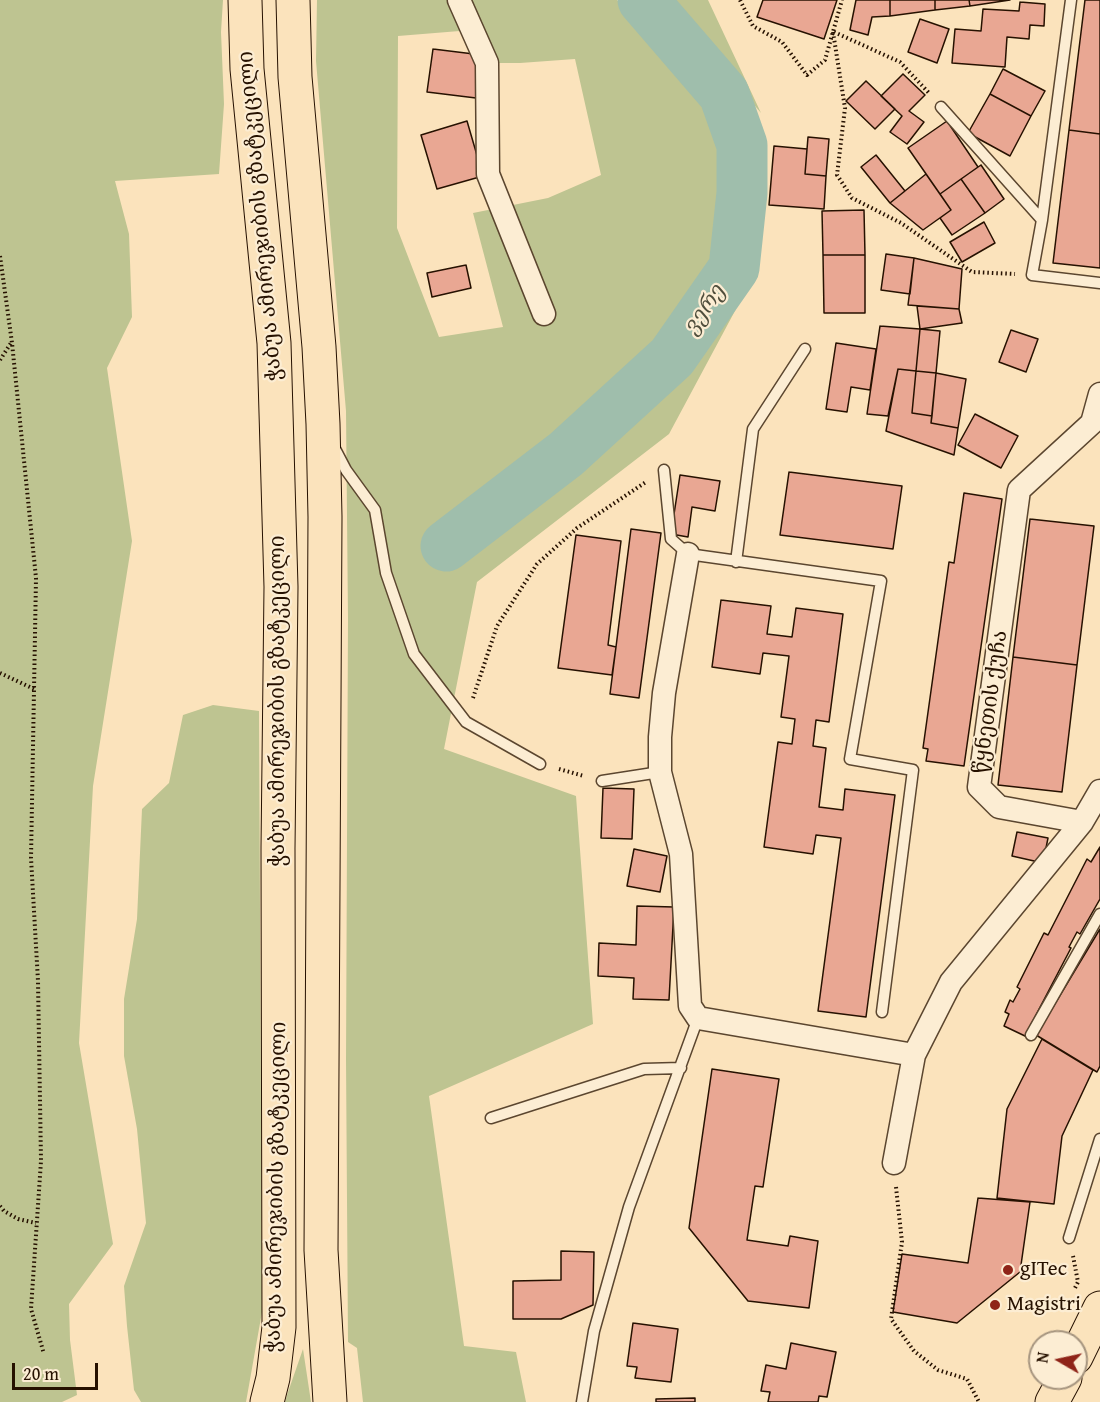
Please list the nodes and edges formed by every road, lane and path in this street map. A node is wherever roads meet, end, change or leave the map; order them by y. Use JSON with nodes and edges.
{"nodes":[{"id":1,"x":244,"y":0,"type":"edge"},
{"id":2,"x":293,"y":0,"type":"edge"},
{"id":3,"x":459,"y":0,"type":"edge"},
{"id":4,"x":740,"y":0,"type":"edge"},
{"id":5,"x":842,"y":0,"type":"edge"},
{"id":6,"x":1071,"y":0,"type":"edge"},
{"id":7,"x":833,"y":32,"type":"junction"},
{"id":8,"x":941,"y":107,"type":"joint"},
{"id":9,"x":1042,"y":220,"type":"junction"},
{"id":10,"x":0,"y":256,"type":"edge"},
{"id":11,"x":1032,"y":275,"type":"junction"},
{"id":12,"x":1100,"y":283,"type":"edge"},
{"id":13,"x":544,"y":314,"type":"dead end"},
{"id":14,"x":12,"y":343,"type":"junction"},
{"id":15,"x":805,"y":349,"type":"dead end"},
{"id":16,"x":0,"y":360,"type":"edge"},
{"id":17,"x":1100,"y":394,"type":"edge"},
{"id":18,"x":323,"y":424,"type":"junction"},
{"id":19,"x":664,"y":470,"type":"joint"},
{"id":20,"x":688,"y":554,"type":"junction"},
{"id":21,"x":736,"y":562,"type":"junction"},
{"id":22,"x":0,"y":673,"type":"edge"},
{"id":23,"x":34,"y":689,"type":"junction"},
{"id":24,"x":466,"y":722,"type":"junction"},
{"id":25,"x":540,"y":764,"type":"joint"},
{"id":26,"x":660,"y":772,"type":"junction"},
{"id":27,"x":602,"y":781,"type":"joint"},
{"id":28,"x":1100,"y":791,"type":"edge"},
{"id":29,"x":1082,"y":822,"type":"junction"},
{"id":30,"x":1100,"y":914,"type":"edge"},
{"id":31,"x":882,"y":1012,"type":"dead end"},
{"id":32,"x":698,"y":1018,"type":"junction"},
{"id":33,"x":1031,"y":1035,"type":"dead end"},
{"id":34,"x":914,"y":1055,"type":"junction"},
{"id":35,"x":681,"y":1068,"type":"junction"},
{"id":36,"x":491,"y":1118,"type":"dead end"},
{"id":37,"x":1100,"y":1139,"type":"edge"},
{"id":38,"x":894,"y":1163,"type":"joint"},
{"id":39,"x":0,"y":1206,"type":"edge"},
{"id":40,"x":2,"y":1211,"type":"edge"},
{"id":41,"x":36,"y":1223,"type":"junction"},
{"id":42,"x":1069,"y":1238,"type":"joint"},
{"id":43,"x":1087,"y":1300,"type":"edge"},
{"id":44,"x":1081,"y":1330,"type":"edge"},
{"id":45,"x":44,"y":1354,"type":"dead end"},
{"id":46,"x":330,"y":1398,"type":"edge"},
{"id":47,"x":267,"y":1402,"type":"edge"},
{"id":48,"x":582,"y":1402,"type":"edge"},
{"id":49,"x":979,"y":1402,"type":"edge"}],
"edges":[{"from":1,"to":47,"type":"main road","name":"ჭაბუა ამირეჯიბის გზატკეცილი"},
{"from":2,"to":18,"type":"main road","name":"ჭაბუა ამირეჯიბის გზატკეცილი"},
{"from":3,"to":13,"type":"street"},
{"from":4,"to":7,"type":"path"},
{"from":5,"to":7,"type":"path"},
{"from":6,"to":9,"type":"lane"},
{"from":7,"to":8,"type":"path"},
{"from":7,"to":11,"type":"path"},
{"from":8,"to":9,"type":"lane"},
{"from":9,"to":11,"type":"lane"},
{"from":10,"to":14,"type":"path"},
{"from":11,"to":12,"type":"lane"},
{"from":14,"to":16,"type":"path"},
{"from":14,"to":23,"type":"path"},
{"from":15,"to":21,"type":"lane"},
{"from":17,"to":29,"type":"street","name":"წყნეთის ქუჩა"},
{"from":18,"to":24,"type":"lane"},
{"from":18,"to":46,"type":"main road","name":"ჭაბუა ამირეჯიბის გზატკეცილი"},
{"from":19,"to":20,"type":"lane"},
{"from":19,"to":24,"type":"path"},
{"from":20,"to":21,"type":"lane"},
{"from":20,"to":26,"type":"street"},
{"from":21,"to":31,"type":"lane"},
{"from":22,"to":23,"type":"path"},
{"from":23,"to":41,"type":"path"},
{"from":24,"to":25,"type":"lane"},
{"from":25,"to":27,"type":"path"},
{"from":26,"to":27,"type":"lane"},
{"from":26,"to":32,"type":"street"},
{"from":28,"to":29,"type":"street"},
{"from":29,"to":34,"type":"street"},
{"from":30,"to":33,"type":"lane"},
{"from":32,"to":34,"type":"street"},
{"from":32,"to":35,"type":"lane"},
{"from":34,"to":38,"type":"street"},
{"from":35,"to":36,"type":"lane"},
{"from":35,"to":48,"type":"lane"},
{"from":37,"to":42,"type":"lane"},
{"from":38,"to":49,"type":"path"},
{"from":39,"to":40,"type":"path"},
{"from":40,"to":41,"type":"path"},
{"from":41,"to":45,"type":"path"},
{"from":42,"to":43,"type":"path"},
{"from":43,"to":44,"type":"main road"}]}
